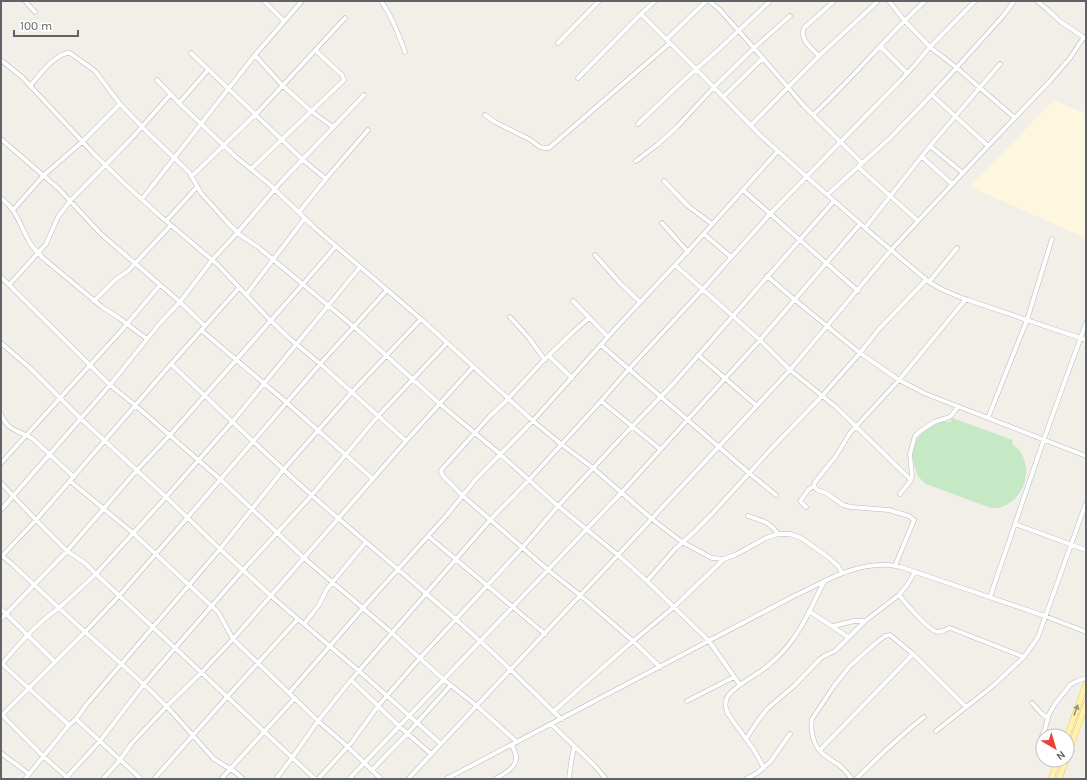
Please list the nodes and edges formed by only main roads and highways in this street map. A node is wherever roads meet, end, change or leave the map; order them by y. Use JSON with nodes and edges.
{"nodes":[{"id":1,"x":1086,"y":684,"type":"edge"},
{"id":2,"x":1086,"y":704,"type":"edge"},
{"id":3,"x":1071,"y":724,"type":"junction"},
{"id":4,"x":1078,"y":726,"type":"junction"},
{"id":5,"x":1070,"y":728,"type":"edge"},
{"id":6,"x":1075,"y":734,"type":"edge"},
{"id":7,"x":1055,"y":768,"type":"edge"},
{"id":8,"x":1063,"y":768,"type":"edge"},
{"id":9,"x":1051,"y":779,"type":"edge"},
{"id":10,"x":1059,"y":779,"type":"edge"}],
"edges":[{"from":3,"to":1,"type":"main road","one_way":true},
{"from":2,"to":4,"type":"main road"},
{"from":3,"to":4,"type":"main road"},
{"from":3,"to":5,"type":"main road"},
{"from":4,"to":6,"type":"main road"},
{"from":7,"to":9,"type":"main road"},
{"from":8,"to":10,"type":"main road"}]}
